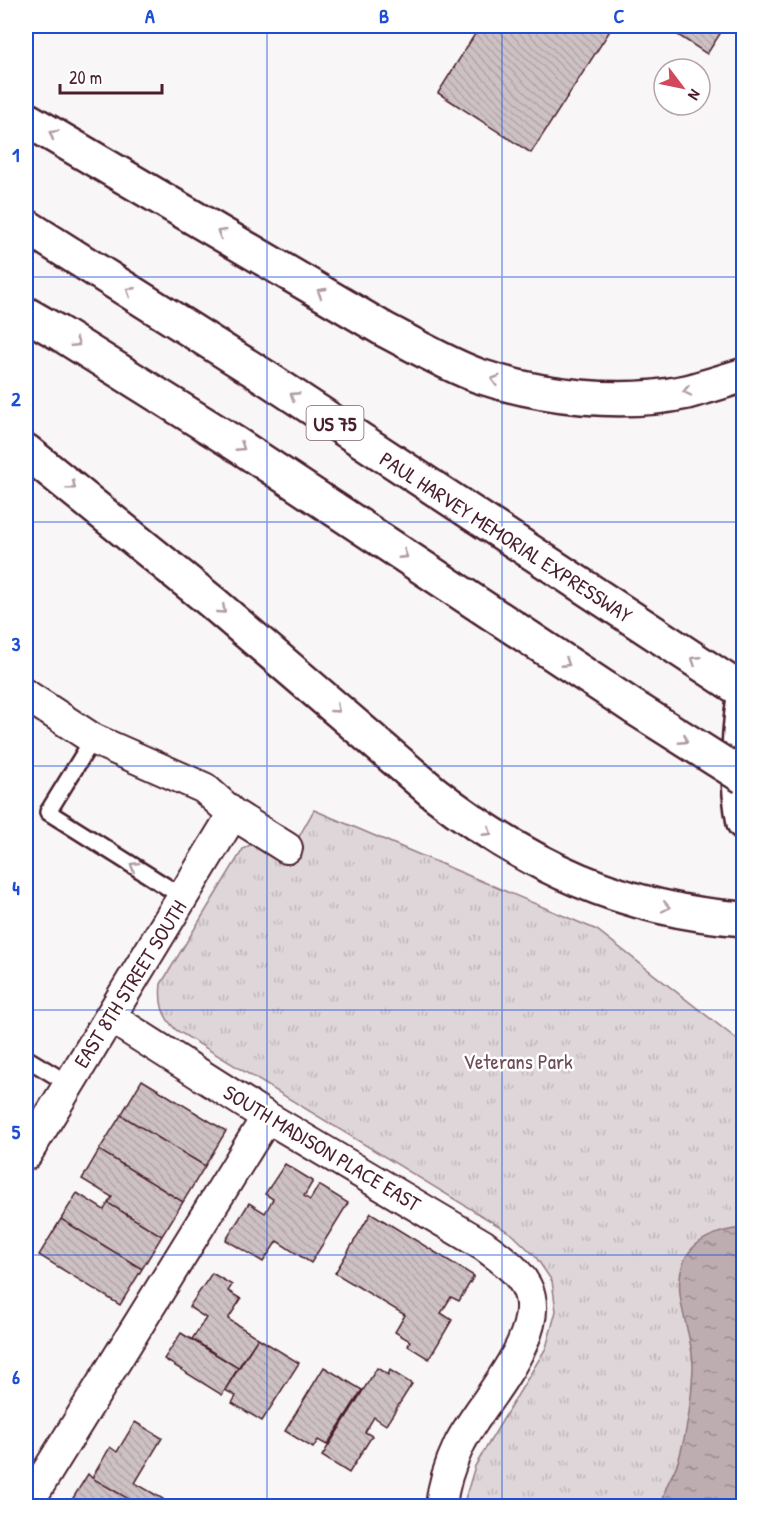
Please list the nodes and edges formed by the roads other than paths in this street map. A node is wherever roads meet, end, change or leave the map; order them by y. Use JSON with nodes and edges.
{"nodes":[{"id":1,"x":26,"y":119,"type":"edge"},
{"id":2,"x":26,"y":226,"type":"edge"},
{"id":3,"x":26,"y":314,"type":"edge"},
{"id":4,"x":744,"y":375,"type":"edge"},
{"id":5,"x":26,"y":451,"type":"edge"},
{"id":6,"x":26,"y":695,"type":"edge"},
{"id":7,"x":744,"y":695,"type":"edge"},
{"id":8,"x":93,"y":739,"type":"junction"},
{"id":9,"x":744,"y":777,"type":"edge"},
{"id":10,"x":233,"y":814,"type":"junction"},
{"id":11,"x":744,"y":823,"type":"edge"},
{"id":12,"x":287,"y":848,"type":"dead end"},
{"id":13,"x":183,"y":897,"type":"junction"},
{"id":14,"x":744,"y":919,"type":"edge"},
{"id":15,"x":110,"y":1017,"type":"junction"},
{"id":16,"x":26,"y":1058,"type":"edge"},
{"id":17,"x":69,"y":1084,"type":"junction"},
{"id":18,"x":267,"y":1117,"type":"junction"},
{"id":19,"x":26,"y":1155,"type":"edge"},
{"id":20,"x":26,"y":1506,"type":"edge"},
{"id":21,"x":441,"y":1506,"type":"edge"}],
"edges":[{"from":4,"to":1,"type":"highway","one_way":true},
{"from":7,"to":2,"type":"highway","name":"PAUL HARVEY MEMORIAL EXPRESSWAY","number":"US 75","one_way":true},
{"from":3,"to":9,"type":"highway","one_way":true,"bridge":true},
{"from":5,"to":14,"type":"highway","one_way":true},
{"from":6,"to":8,"type":"street"},
{"from":7,"to":11,"type":"highway"},
{"from":8,"to":10,"type":"street"},
{"from":13,"to":8,"type":"lane","one_way":true},
{"from":10,"to":12,"type":"street"},
{"from":10,"to":13,"type":"street","name":"EAST 8TH STREET SOUTH"},
{"from":13,"to":15,"type":"street","name":"EAST 8TH STREET SOUTH"},
{"from":15,"to":17,"type":"street","name":"EAST 8TH STREET SOUTH"},
{"from":15,"to":18,"type":"street","name":"SOUTH MADISON PLACE EAST"},
{"from":16,"to":17,"type":"lane"},
{"from":17,"to":19,"type":"street","name":"EAST 8TH STREET SOUTH"},
{"from":18,"to":20,"type":"street"},
{"from":18,"to":21,"type":"street","name":"SOUTH MADISON PLACE EAST"}]}
